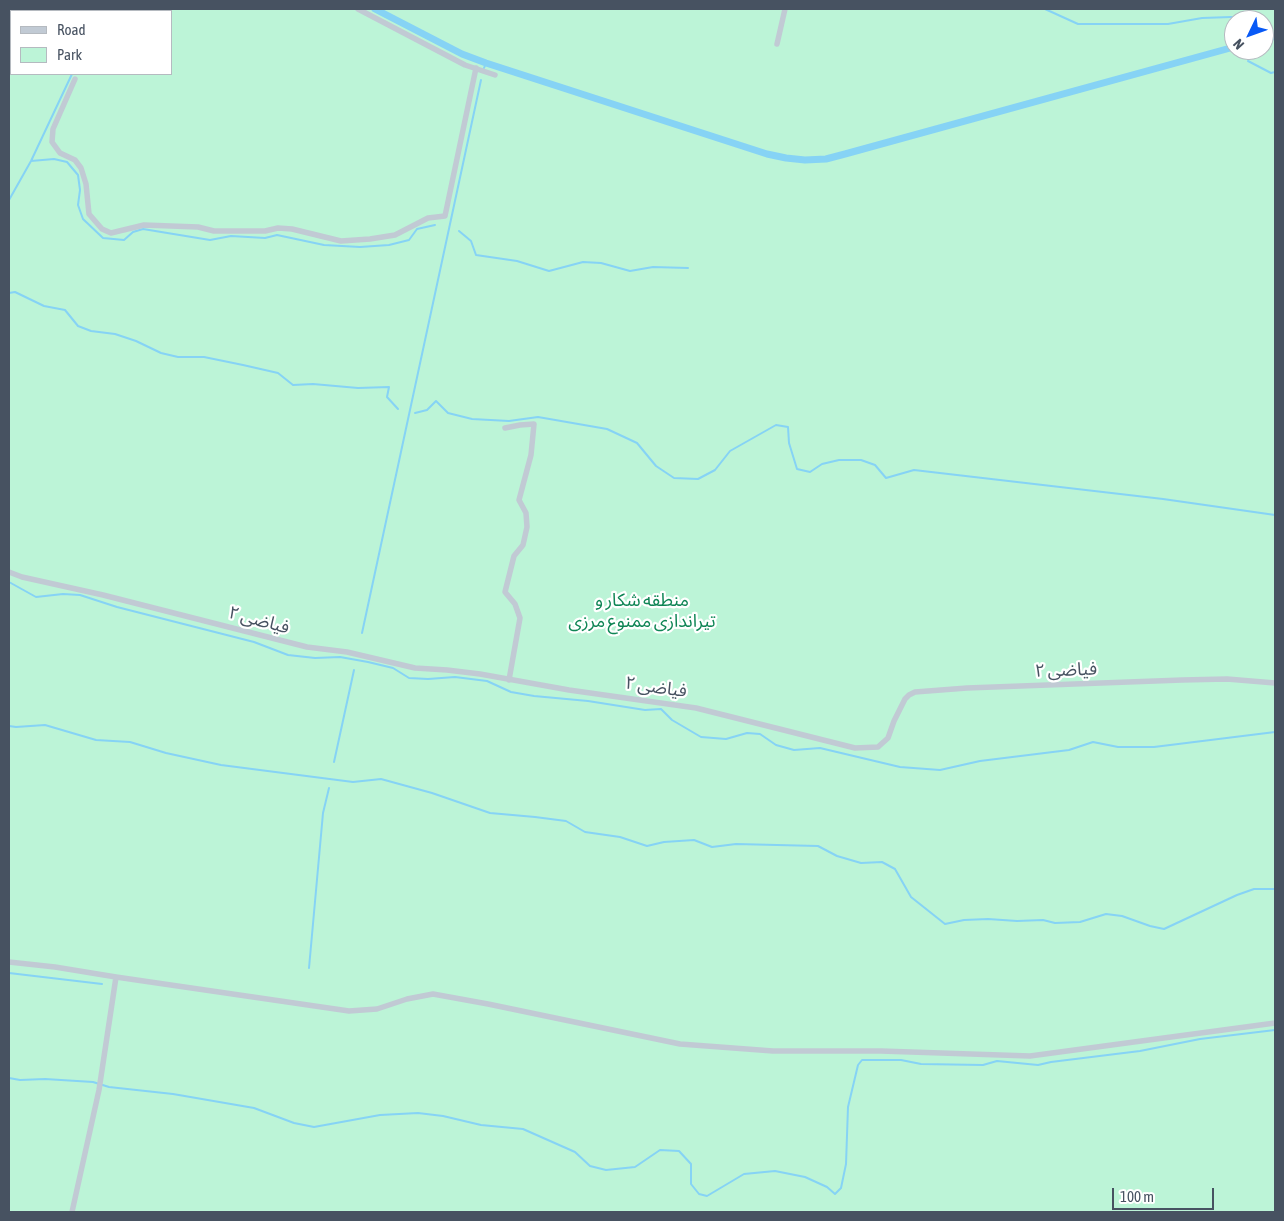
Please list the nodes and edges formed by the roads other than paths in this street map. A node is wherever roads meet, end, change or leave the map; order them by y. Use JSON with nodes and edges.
{"nodes":[{"id":1,"x":358,"y":9,"type":"edge"},
{"id":2,"x":785,"y":9,"type":"edge"},
{"id":3,"x":777,"y":44,"type":"dead end"},
{"id":4,"x":476,"y":68,"type":"junction"},
{"id":5,"x":495,"y":75,"type":"dead end"},
{"id":6,"x":74,"y":79,"type":"dead end"},
{"id":7,"x":505,"y":428,"type":"dead end"},
{"id":8,"x":9,"y":572,"type":"edge"},
{"id":9,"x":509,"y":680,"type":"junction"},
{"id":10,"x":1275,"y":683,"type":"edge"},
{"id":11,"x":9,"y":962,"type":"edge"},
{"id":12,"x":116,"y":977,"type":"junction"},
{"id":13,"x":1275,"y":1023,"type":"edge"},
{"id":14,"x":72,"y":1212,"type":"edge"}],
"edges":[{"from":1,"to":4,"type":"street"},
{"from":2,"to":3,"type":"street"},
{"from":4,"to":5,"type":"street"},
{"from":4,"to":6,"type":"street"},
{"from":7,"to":9,"type":"street"},
{"from":8,"to":9,"type":"street","name":"فیاضی ۲"},
{"from":9,"to":10,"type":"street","name":"فیاضی ۲"},
{"from":11,"to":12,"type":"street"},
{"from":12,"to":13,"type":"street"},
{"from":12,"to":14,"type":"street"}]}
